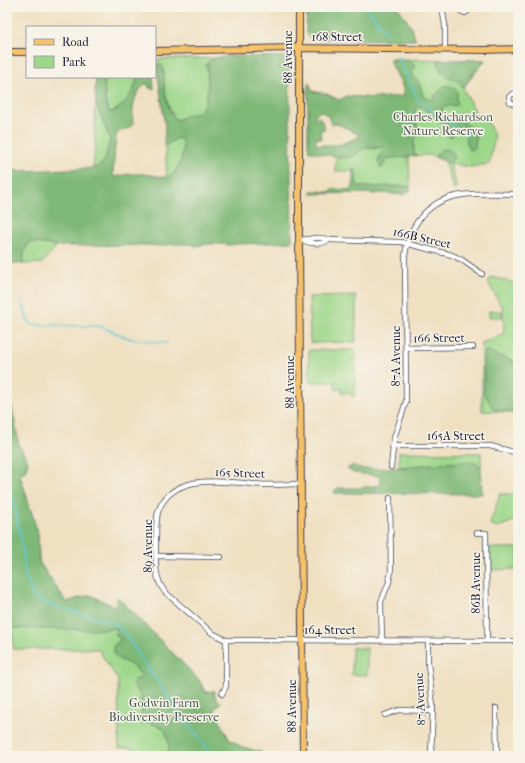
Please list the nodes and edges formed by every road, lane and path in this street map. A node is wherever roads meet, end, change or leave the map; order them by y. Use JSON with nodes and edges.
{"nodes":[{"id":1,"x":299,"y":7,"type":"edge"},
{"id":2,"x":453,"y":7,"type":"edge"},
{"id":3,"x":459,"y":7,"type":"edge"},
{"id":4,"x":470,"y":7,"type":"edge"},
{"id":5,"x":443,"y":9,"type":"edge"},
{"id":6,"x":299,"y":48,"type":"junction"},
{"id":7,"x":518,"y":49,"type":"edge"},
{"id":8,"x":445,"y":50,"type":"junction"},
{"id":9,"x":156,"y":51,"type":"edge"},
{"id":10,"x":7,"y":52,"type":"edge"},
{"id":11,"x":26,"y":52,"type":"edge"},
{"id":12,"x":518,"y":93,"type":"edge"},
{"id":13,"x":518,"y":106,"type":"edge"},
{"id":14,"x":518,"y":194,"type":"edge"},
{"id":15,"x":304,"y":239,"type":"junction"},
{"id":16,"x":407,"y":243,"type":"junction"},
{"id":17,"x":482,"y":274,"type":"dead end"},
{"id":18,"x":406,"y":348,"type":"junction"},
{"id":19,"x":473,"y":348,"type":"dead end"},
{"id":20,"x":392,"y":446,"type":"junction"},
{"id":21,"x":518,"y":453,"type":"edge"},
{"id":22,"x":391,"y":467,"type":"dead end"},
{"id":23,"x":301,"y":484,"type":"junction"},
{"id":24,"x":180,"y":487,"type":"joint"},
{"id":25,"x":390,"y":498,"type":"dead end"},
{"id":26,"x":477,"y":533,"type":"dead end"},
{"id":27,"x":156,"y":556,"type":"junction"},
{"id":28,"x":221,"y":556,"type":"dead end"},
{"id":29,"x":162,"y":588,"type":"joint"},
{"id":30,"x":226,"y":640,"type":"junction"},
{"id":31,"x":302,"y":640,"type":"junction"},
{"id":32,"x":382,"y":640,"type":"junction"},
{"id":33,"x":428,"y":640,"type":"junction"},
{"id":34,"x":487,"y":641,"type":"junction"},
{"id":35,"x":518,"y":641,"type":"edge"},
{"id":36,"x":222,"y":694,"type":"dead end"},
{"id":37,"x":496,"y":708,"type":"dead end"},
{"id":38,"x":433,"y":711,"type":"junction"},
{"id":39,"x":385,"y":714,"type":"dead end"},
{"id":40,"x":304,"y":756,"type":"edge"},
{"id":41,"x":431,"y":756,"type":"edge"},
{"id":42,"x":497,"y":756,"type":"edge"}],
"edges":[{"from":1,"to":6,"type":"main road","name":"88 Avenue"},
{"from":2,"to":5,"type":"street"},
{"from":3,"to":4,"type":"street"},
{"from":5,"to":8,"type":"street"},
{"from":6,"to":8,"type":"main road","name":"168 Street"},
{"from":6,"to":9,"type":"main road","name":"168 Street"},
{"from":6,"to":15,"type":"main road","name":"88 Avenue"},
{"from":7,"to":8,"type":"main road","name":"168 Street"},
{"from":10,"to":11,"type":"main road"},
{"from":12,"to":13,"type":"street"},
{"from":14,"to":16,"type":"street","name":"87A Avenue"},
{"from":15,"to":16,"type":"street","name":"166B Street"},
{"from":15,"to":23,"type":"main road","name":"88 Avenue"},
{"from":16,"to":17,"type":"street","name":"166B Street"},
{"from":16,"to":18,"type":"street","name":"87A Avenue"},
{"from":18,"to":19,"type":"street","name":"166 Street"},
{"from":18,"to":20,"type":"street","name":"87A Avenue"},
{"from":20,"to":21,"type":"street","name":"165A Street"},
{"from":20,"to":22,"type":"street","name":"87A Avenue"},
{"from":23,"to":24,"type":"street","name":"165 Street"},
{"from":23,"to":31,"type":"main road","name":"88 Avenue"},
{"from":24,"to":27,"type":"street","name":"89 Avenue"},
{"from":25,"to":32,"type":"street"},
{"from":26,"to":34,"type":"street","name":"86B Avenue"},
{"from":27,"to":28,"type":"street"},
{"from":27,"to":29,"type":"street","name":"89 Avenue"},
{"from":29,"to":30,"type":"street","name":"164 Street"},
{"from":30,"to":31,"type":"street","name":"164 Street"},
{"from":30,"to":36,"type":"street"},
{"from":31,"to":32,"type":"street","name":"164 Street"},
{"from":31,"to":40,"type":"main road","name":"88 Avenue"},
{"from":32,"to":33,"type":"street","name":"164 Street"},
{"from":33,"to":34,"type":"street","name":"164 Street"},
{"from":33,"to":38,"type":"street","name":"87 Avenue"},
{"from":34,"to":35,"type":"street","name":"164 Street"},
{"from":37,"to":42,"type":"street"},
{"from":38,"to":39,"type":"street"},
{"from":38,"to":41,"type":"street","name":"87 Avenue"}]}
